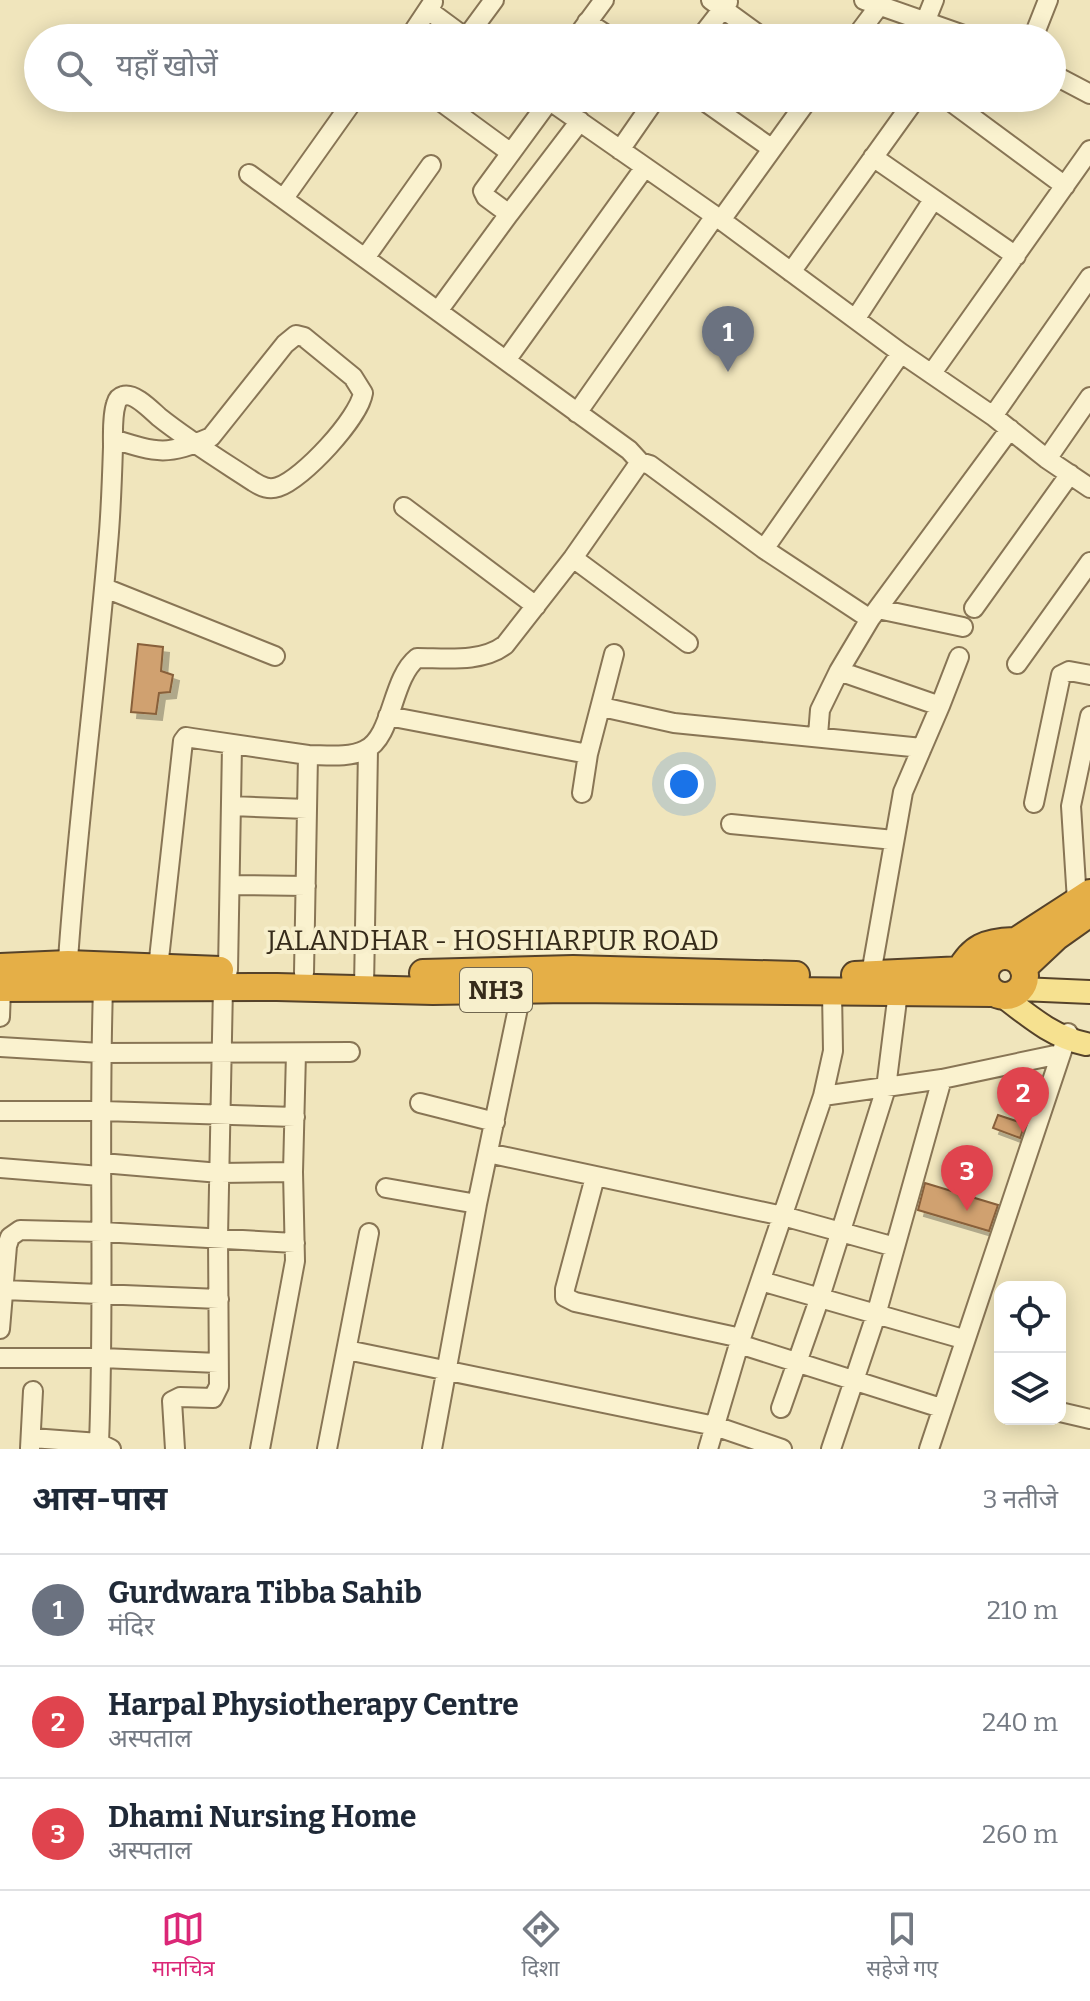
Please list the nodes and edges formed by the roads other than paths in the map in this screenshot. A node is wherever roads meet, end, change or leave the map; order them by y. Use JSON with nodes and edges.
{"nodes":[{"id":1,"x":494,"y":0,"type":"edge"},
{"id":2,"x":604,"y":0,"type":"edge"},
{"id":3,"x":934,"y":0,"type":"edge"},
{"id":4,"x":1048,"y":0,"type":"edge"},
{"id":5,"x":870,"y":2,"type":"edge"},
{"id":6,"x":721,"y":3,"type":"edge"},
{"id":7,"x":432,"y":5,"type":"edge"},
{"id":8,"x":926,"y":20,"type":"junction"},
{"id":9,"x":419,"y":24,"type":"edge"},
{"id":10,"x":452,"y":24,"type":"edge"},
{"id":11,"x":476,"y":24,"type":"edge"},
{"id":12,"x":586,"y":24,"type":"edge"},
{"id":13,"x":708,"y":24,"type":"edge"},
{"id":14,"x":746,"y":24,"type":"edge"},
{"id":15,"x":861,"y":24,"type":"edge"},
{"id":16,"x":935,"y":24,"type":"edge"},
{"id":17,"x":1039,"y":24,"type":"edge"},
{"id":18,"x":1066,"y":81,"type":"edge"},
{"id":19,"x":1090,"y":94,"type":"edge"},
{"id":20,"x":345,"y":112,"type":"edge"},
{"id":21,"x":455,"y":112,"type":"edge"},
{"id":22,"x":539,"y":112,"type":"edge"},
{"id":23,"x":567,"y":112,"type":"edge"},
{"id":24,"x":646,"y":112,"type":"edge"},
{"id":25,"x":720,"y":112,"type":"edge"},
{"id":26,"x":798,"y":112,"type":"edge"},
{"id":27,"x":906,"y":112,"type":"edge"},
{"id":28,"x":965,"y":112,"type":"edge"},
{"id":29,"x":580,"y":121,"type":"junction"},
{"id":30,"x":771,"y":148,"type":"junction"},
{"id":31,"x":620,"y":150,"type":"junction"},
{"id":32,"x":1090,"y":150,"type":"edge"},
{"id":33,"x":511,"y":153,"type":"junction"},
{"id":34,"x":873,"y":157,"type":"junction"},
{"id":35,"x":431,"y":165,"type":"dead end"},
{"id":36,"x":645,"y":167,"type":"junction"},
{"id":37,"x":249,"y":174,"type":"dead end"},
{"id":38,"x":1065,"y":186,"type":"junction"},
{"id":39,"x":284,"y":198,"type":"junction"},
{"id":40,"x":933,"y":200,"type":"junction"},
{"id":41,"x":509,"y":214,"type":"junction"},
{"id":42,"x":718,"y":218,"type":"junction"},
{"id":43,"x":1016,"y":256,"type":"junction"},
{"id":44,"x":365,"y":258,"type":"junction"},
{"id":45,"x":791,"y":272,"type":"junction"},
{"id":46,"x":1090,"y":277,"type":"edge"},
{"id":47,"x":438,"y":311,"type":"junction"},
{"id":48,"x":856,"y":318,"type":"junction"},
{"id":49,"x":901,"y":353,"type":"junction"},
{"id":50,"x":507,"y":359,"type":"junction"},
{"id":51,"x":932,"y":373,"type":"junction"},
{"id":52,"x":1090,"y":397,"type":"edge"},
{"id":53,"x":577,"y":413,"type":"junction"},
{"id":54,"x":993,"y":416,"type":"junction"},
{"id":55,"x":1010,"y":429,"type":"junction"},
{"id":56,"x":113,"y":439,"type":"junction"},
{"id":57,"x":194,"y":442,"type":"junction"},
{"id":58,"x":1047,"y":459,"type":"junction"},
{"id":59,"x":640,"y":462,"type":"junction"},
{"id":60,"x":1070,"y":474,"type":"junction"},
{"id":61,"x":1090,"y":488,"type":"edge"},
{"id":62,"x":404,"y":507,"type":"dead end"},
{"id":63,"x":764,"y":549,"type":"junction"},
{"id":64,"x":573,"y":558,"type":"junction"},
{"id":65,"x":1090,"y":562,"type":"edge"},
{"id":66,"x":105,"y":588,"type":"junction"},
{"id":67,"x":536,"y":606,"type":"junction"},
{"id":68,"x":974,"y":608,"type":"dead end"},
{"id":69,"x":874,"y":614,"type":"junction"},
{"id":70,"x":963,"y":627,"type":"dead end"},
{"id":71,"x":688,"y":643,"type":"dead end"},
{"id":72,"x":614,"y":654,"type":"dead end"},
{"id":73,"x":275,"y":656,"type":"dead end"},
{"id":74,"x":959,"y":657,"type":"dead end"},
{"id":75,"x":1017,"y":664,"type":"dead end"},
{"id":76,"x":839,"y":671,"type":"junction"},
{"id":77,"x":1090,"y":675,"type":"edge"},
{"id":78,"x":940,"y":706,"type":"junction"},
{"id":79,"x":602,"y":707,"type":"junction"},
{"id":80,"x":388,"y":716,"type":"junction"},
{"id":81,"x":1090,"y":716,"type":"edge"},
{"id":82,"x":818,"y":735,"type":"junction"},
{"id":83,"x":232,"y":746,"type":"junction"},
{"id":84,"x":922,"y":748,"type":"junction"},
{"id":85,"x":368,"y":749,"type":"junction"},
{"id":86,"x":588,"y":754,"type":"junction"},
{"id":87,"x":308,"y":755,"type":"junction"},
{"id":88,"x":582,"y":793,"type":"dead end"},
{"id":89,"x":1034,"y":803,"type":"dead end"},
{"id":90,"x":231,"y":806,"type":"junction"},
{"id":91,"x":307,"y":809,"type":"junction"},
{"id":92,"x":731,"y":824,"type":"dead end"},
{"id":93,"x":894,"y":840,"type":"junction"},
{"id":94,"x":230,"y":885,"type":"junction"},
{"id":95,"x":306,"y":886,"type":"junction"},
{"id":96,"x":1086,"y":902,"type":"edge"},
{"id":97,"x":0,"y":967,"type":"edge"},
{"id":98,"x":158,"y":968,"type":"junction"},
{"id":99,"x":304,"y":973,"type":"junction"},
{"id":100,"x":871,"y":974,"type":"junction"},
{"id":101,"x":1004,"y":976,"type":"junction"},
{"id":102,"x":67,"y":977,"type":"junction"},
{"id":103,"x":226,"y":978,"type":"junction"},
{"id":104,"x":1090,"y":979,"type":"edge"},
{"id":105,"x":364,"y":980,"type":"junction"},
{"id":106,"x":0,"y":988,"type":"edge"},
{"id":107,"x":103,"y":989,"type":"junction"},
{"id":108,"x":522,"y":989,"type":"junction"},
{"id":109,"x":832,"y":992,"type":"junction"},
{"id":110,"x":898,"y":992,"type":"junction"},
{"id":111,"x":1090,"y":992,"type":"edge"},
{"id":112,"x":0,"y":1017,"type":"edge"},
{"id":113,"x":1074,"y":1043,"type":"edge"},
{"id":114,"x":0,"y":1047,"type":"edge"},
{"id":115,"x":350,"y":1052,"type":"dead end"},
{"id":116,"x":101,"y":1053,"type":"junction"},
{"id":117,"x":296,"y":1053,"type":"junction"},
{"id":118,"x":221,"y":1054,"type":"junction"},
{"id":119,"x":942,"y":1079,"type":"junction"},
{"id":120,"x":886,"y":1088,"type":"junction"},
{"id":121,"x":823,"y":1096,"type":"junction"},
{"id":122,"x":420,"y":1103,"type":"dead end"},
{"id":123,"x":0,"y":1111,"type":"edge"},
{"id":124,"x":102,"y":1111,"type":"junction"},
{"id":125,"x":222,"y":1115,"type":"junction"},
{"id":126,"x":295,"y":1117,"type":"junction"},
{"id":127,"x":495,"y":1122,"type":"junction"},
{"id":128,"x":488,"y":1153,"type":"junction"},
{"id":129,"x":0,"y":1168,"type":"edge"},
{"id":130,"x":101,"y":1169,"type":"junction"},
{"id":131,"x":293,"y":1172,"type":"junction"},
{"id":132,"x":220,"y":1173,"type":"junction"},
{"id":133,"x":595,"y":1177,"type":"junction"},
{"id":134,"x":386,"y":1188,"type":"dead end"},
{"id":135,"x":477,"y":1204,"type":"junction"},
{"id":136,"x":783,"y":1216,"type":"junction"},
{"id":137,"x":841,"y":1231,"type":"junction"},
{"id":138,"x":102,"y":1232,"type":"junction"},
{"id":139,"x":369,"y":1233,"type":"dead end"},
{"id":140,"x":218,"y":1237,"type":"junction"},
{"id":141,"x":295,"y":1243,"type":"junction"},
{"id":142,"x":895,"y":1247,"type":"junction"},
{"id":143,"x":761,"y":1281,"type":"junction"},
{"id":144,"x":4,"y":1290,"type":"junction"},
{"id":145,"x":102,"y":1295,"type":"junction"},
{"id":146,"x":820,"y":1297,"type":"junction"},
{"id":147,"x":219,"y":1299,"type":"junction"},
{"id":148,"x":876,"y":1315,"type":"junction"},
{"id":149,"x":0,"y":1329,"type":"edge"},
{"id":150,"x":963,"y":1339,"type":"junction"},
{"id":151,"x":740,"y":1341,"type":"junction"},
{"id":152,"x":347,"y":1350,"type":"junction"},
{"id":153,"x":0,"y":1358,"type":"edge"},
{"id":154,"x":102,"y":1358,"type":"junction"},
{"id":155,"x":797,"y":1362,"type":"junction"},
{"id":156,"x":218,"y":1363,"type":"junction"},
{"id":157,"x":446,"y":1371,"type":"junction"},
{"id":158,"x":854,"y":1380,"type":"junction"},
{"id":159,"x":33,"y":1391,"type":"dead end"},
{"id":160,"x":781,"y":1408,"type":"dead end"},
{"id":161,"x":941,"y":1408,"type":"junction"},
{"id":162,"x":1066,"y":1413,"type":"edge"},
{"id":163,"x":1090,"y":1419,"type":"edge"},
{"id":164,"x":715,"y":1426,"type":"junction"},
{"id":165,"x":75,"y":1445,"type":"edge"},
{"id":166,"x":754,"y":1445,"type":"edge"},
{"id":167,"x":29,"y":1446,"type":"edge"},
{"id":168,"x":105,"y":1446,"type":"edge"},
{"id":169,"x":175,"y":1449,"type":"edge"},
{"id":170,"x":260,"y":1449,"type":"edge"},
{"id":171,"x":327,"y":1449,"type":"edge"},
{"id":172,"x":432,"y":1449,"type":"edge"},
{"id":173,"x":708,"y":1449,"type":"edge"},
{"id":174,"x":782,"y":1449,"type":"edge"},
{"id":175,"x":831,"y":1449,"type":"edge"},
{"id":176,"x":929,"y":1449,"type":"edge"}],
"edges":[{"from":1,"to":11,"type":"street"},
{"from":2,"to":12,"type":"street"},
{"from":3,"to":8,"type":"street"},
{"from":4,"to":17,"type":"street"},
{"from":5,"to":8,"type":"street"},
{"from":5,"to":15,"type":"street"},
{"from":6,"to":13,"type":"street"},
{"from":6,"to":14,"type":"street"},
{"from":7,"to":9,"type":"street"},
{"from":7,"to":10,"type":"street"},
{"from":8,"to":16,"type":"street"},
{"from":18,"to":19,"type":"street"},
{"from":20,"to":39,"type":"street"},
{"from":21,"to":33,"type":"street"},
{"from":22,"to":33,"type":"street"},
{"from":23,"to":29,"type":"street"},
{"from":24,"to":31,"type":"street"},
{"from":25,"to":30,"type":"street"},
{"from":26,"to":30,"type":"street"},
{"from":27,"to":34,"type":"street"},
{"from":28,"to":38,"type":"street"},
{"from":29,"to":31,"type":"street"},
{"from":29,"to":41,"type":"street"},
{"from":30,"to":42,"type":"street"},
{"from":31,"to":36,"type":"street"},
{"from":32,"to":38,"type":"street"},
{"from":33,"to":41,"type":"street"},
{"from":34,"to":40,"type":"street"},
{"from":34,"to":45,"type":"street"},
{"from":35,"to":44,"type":"street"},
{"from":36,"to":42,"type":"street"},
{"from":36,"to":50,"type":"street"},
{"from":37,"to":39,"type":"street"},
{"from":38,"to":43,"type":"street"},
{"from":39,"to":44,"type":"street"},
{"from":40,"to":43,"type":"street"},
{"from":40,"to":48,"type":"street"},
{"from":41,"to":47,"type":"street"},
{"from":42,"to":45,"type":"street"},
{"from":42,"to":53,"type":"street"},
{"from":43,"to":51,"type":"street"},
{"from":44,"to":47,"type":"street"},
{"from":45,"to":48,"type":"street"},
{"from":46,"to":54,"type":"street"},
{"from":47,"to":50,"type":"street"},
{"from":48,"to":49,"type":"street"},
{"from":49,"to":51,"type":"street"},
{"from":49,"to":63,"type":"street"},
{"from":50,"to":53,"type":"street"},
{"from":51,"to":54,"type":"street"},
{"from":52,"to":58,"type":"street"},
{"from":53,"to":59,"type":"street"},
{"from":54,"to":55,"type":"street"},
{"from":55,"to":58,"type":"street"},
{"from":55,"to":69,"type":"street"},
{"from":56,"to":57,"type":"street"},
{"from":56,"to":57,"type":"street"},
{"from":56,"to":66,"type":"street"},
{"from":57,"to":57,"type":"street"},
{"from":58,"to":60,"type":"street"},
{"from":59,"to":63,"type":"street"},
{"from":59,"to":64,"type":"street"},
{"from":60,"to":61,"type":"street"},
{"from":60,"to":68,"type":"street"},
{"from":62,"to":67,"type":"street"},
{"from":63,"to":69,"type":"street"},
{"from":64,"to":67,"type":"street"},
{"from":64,"to":71,"type":"street"},
{"from":65,"to":75,"type":"street"},
{"from":66,"to":73,"type":"street"},
{"from":66,"to":102,"type":"street"},
{"from":67,"to":80,"type":"street"},
{"from":69,"to":70,"type":"street"},
{"from":69,"to":76,"type":"street"},
{"from":72,"to":79,"type":"street"},
{"from":74,"to":78,"type":"street"},
{"from":76,"to":78,"type":"street"},
{"from":76,"to":82,"type":"street"},
{"from":77,"to":89,"type":"street"},
{"from":78,"to":84,"type":"street"},
{"from":79,"to":82,"type":"street"},
{"from":79,"to":86,"type":"street"},
{"from":80,"to":85,"type":"street"},
{"from":80,"to":86,"type":"street"},
{"from":81,"to":96,"type":"street"},
{"from":82,"to":84,"type":"street"},
{"from":83,"to":87,"type":"street"},
{"from":83,"to":90,"type":"street"},
{"from":83,"to":98,"type":"street"},
{"from":84,"to":93,"type":"street"},
{"from":85,"to":87,"type":"street"},
{"from":85,"to":105,"type":"street"},
{"from":86,"to":88,"type":"street"},
{"from":87,"to":91,"type":"street"},
{"from":90,"to":91,"type":"street"},
{"from":90,"to":94,"type":"street"},
{"from":91,"to":95,"type":"street"},
{"from":92,"to":93,"type":"street"},
{"from":93,"to":100,"type":"street"},
{"from":94,"to":95,"type":"street"},
{"from":94,"to":103,"type":"street"},
{"from":95,"to":99,"type":"street"},
{"from":96,"to":101,"type":"highway"},
{"from":97,"to":102,"type":"highway","name":"JALANDHAR - HOSHIARPUR ROAD","number":"NH3"},
{"from":98,"to":102,"type":"highway","name":"JALANDHAR - HOSHIARPUR ROAD","number":"NH3"},
{"from":98,"to":103,"type":"highway","name":"JALANDHAR - HOSHIARPUR ROAD","number":"NH3"},
{"from":99,"to":103,"type":"highway","name":"JALANDHAR - HOSHIARPUR ROAD","number":"NH3"},
{"from":99,"to":105,"type":"highway","name":"JALANDHAR - HOSHIARPUR ROAD","number":"NH3"},
{"from":100,"to":101,"type":"highway","name":"JALANDHAR - HOSHIARPUR ROAD","number":"NH3"},
{"from":100,"to":105,"type":"highway","name":"JALANDHAR - HOSHIARPUR ROAD","number":"NH3"},
{"from":101,"to":104,"type":"main road"},
{"from":101,"to":110,"type":"highway","number":"NH3"},
{"from":101,"to":111,"type":"main road"},
{"from":101,"to":113,"type":"main road"},
{"from":102,"to":106,"type":"highway","number":"NH3"},
{"from":102,"to":107,"type":"highway","number":"NH3"},
{"from":103,"to":105,"type":"highway","number":"NH3"},
{"from":103,"to":107,"type":"highway","number":"NH3"},
{"from":103,"to":118,"type":"street"},
{"from":105,"to":108,"type":"highway","number":"NH3"},
{"from":106,"to":112,"type":"street"},
{"from":107,"to":116,"type":"street"},
{"from":108,"to":109,"type":"highway","number":"NH3"},
{"from":108,"to":127,"type":"street"},
{"from":109,"to":110,"type":"highway","number":"NH3"},
{"from":109,"to":121,"type":"street"},
{"from":110,"to":120,"type":"street"},
{"from":113,"to":119,"type":"street"},
{"from":113,"to":150,"type":"street"},
{"from":114,"to":116,"type":"street"},
{"from":115,"to":117,"type":"street"},
{"from":116,"to":118,"type":"street"},
{"from":116,"to":124,"type":"street"},
{"from":117,"to":118,"type":"street"},
{"from":117,"to":126,"type":"street"},
{"from":118,"to":125,"type":"street"},
{"from":119,"to":120,"type":"street"},
{"from":119,"to":142,"type":"street"},
{"from":120,"to":121,"type":"street"},
{"from":120,"to":137,"type":"street"},
{"from":121,"to":136,"type":"street"},
{"from":122,"to":127,"type":"street"},
{"from":123,"to":124,"type":"street"},
{"from":124,"to":125,"type":"street"},
{"from":124,"to":130,"type":"street"},
{"from":125,"to":126,"type":"street"},
{"from":125,"to":132,"type":"street"},
{"from":126,"to":131,"type":"street"},
{"from":127,"to":128,"type":"street"},
{"from":128,"to":133,"type":"street"},
{"from":128,"to":135,"type":"street"},
{"from":129,"to":130,"type":"street"},
{"from":130,"to":132,"type":"street"},
{"from":130,"to":138,"type":"street"},
{"from":131,"to":132,"type":"street"},
{"from":131,"to":141,"type":"street"},
{"from":132,"to":140,"type":"street"},
{"from":133,"to":136,"type":"street"},
{"from":133,"to":151,"type":"street"},
{"from":134,"to":135,"type":"street"},
{"from":135,"to":157,"type":"street"},
{"from":136,"to":137,"type":"street"},
{"from":136,"to":143,"type":"street"},
{"from":137,"to":142,"type":"street"},
{"from":137,"to":146,"type":"street"},
{"from":138,"to":140,"type":"street"},
{"from":138,"to":144,"type":"street"},
{"from":138,"to":145,"type":"street"},
{"from":139,"to":152,"type":"street"},
{"from":140,"to":141,"type":"street"},
{"from":140,"to":147,"type":"street"},
{"from":141,"to":170,"type":"street"},
{"from":142,"to":148,"type":"street"},
{"from":143,"to":146,"type":"street"},
{"from":143,"to":151,"type":"street"},
{"from":144,"to":145,"type":"street"},
{"from":144,"to":149,"type":"street"},
{"from":145,"to":147,"type":"street"},
{"from":145,"to":154,"type":"street"},
{"from":146,"to":148,"type":"street"},
{"from":146,"to":155,"type":"street"},
{"from":147,"to":156,"type":"street"},
{"from":148,"to":150,"type":"street"},
{"from":148,"to":158,"type":"street"},
{"from":150,"to":161,"type":"street"},
{"from":151,"to":155,"type":"street"},
{"from":151,"to":164,"type":"street"},
{"from":152,"to":157,"type":"street"},
{"from":152,"to":171,"type":"street"},
{"from":153,"to":154,"type":"street"},
{"from":154,"to":156,"type":"street"},
{"from":154,"to":168,"type":"street"},
{"from":155,"to":158,"type":"street"},
{"from":155,"to":160,"type":"street"},
{"from":156,"to":169,"type":"street"},
{"from":157,"to":164,"type":"street"},
{"from":157,"to":172,"type":"street"},
{"from":158,"to":161,"type":"street"},
{"from":158,"to":175,"type":"street"},
{"from":159,"to":167,"type":"street"},
{"from":161,"to":176,"type":"street"},
{"from":162,"to":163,"type":"street"},
{"from":164,"to":166,"type":"street"},
{"from":164,"to":173,"type":"street"},
{"from":165,"to":167,"type":"street"},
{"from":165,"to":168,"type":"street"},
{"from":166,"to":174,"type":"street"}]}
